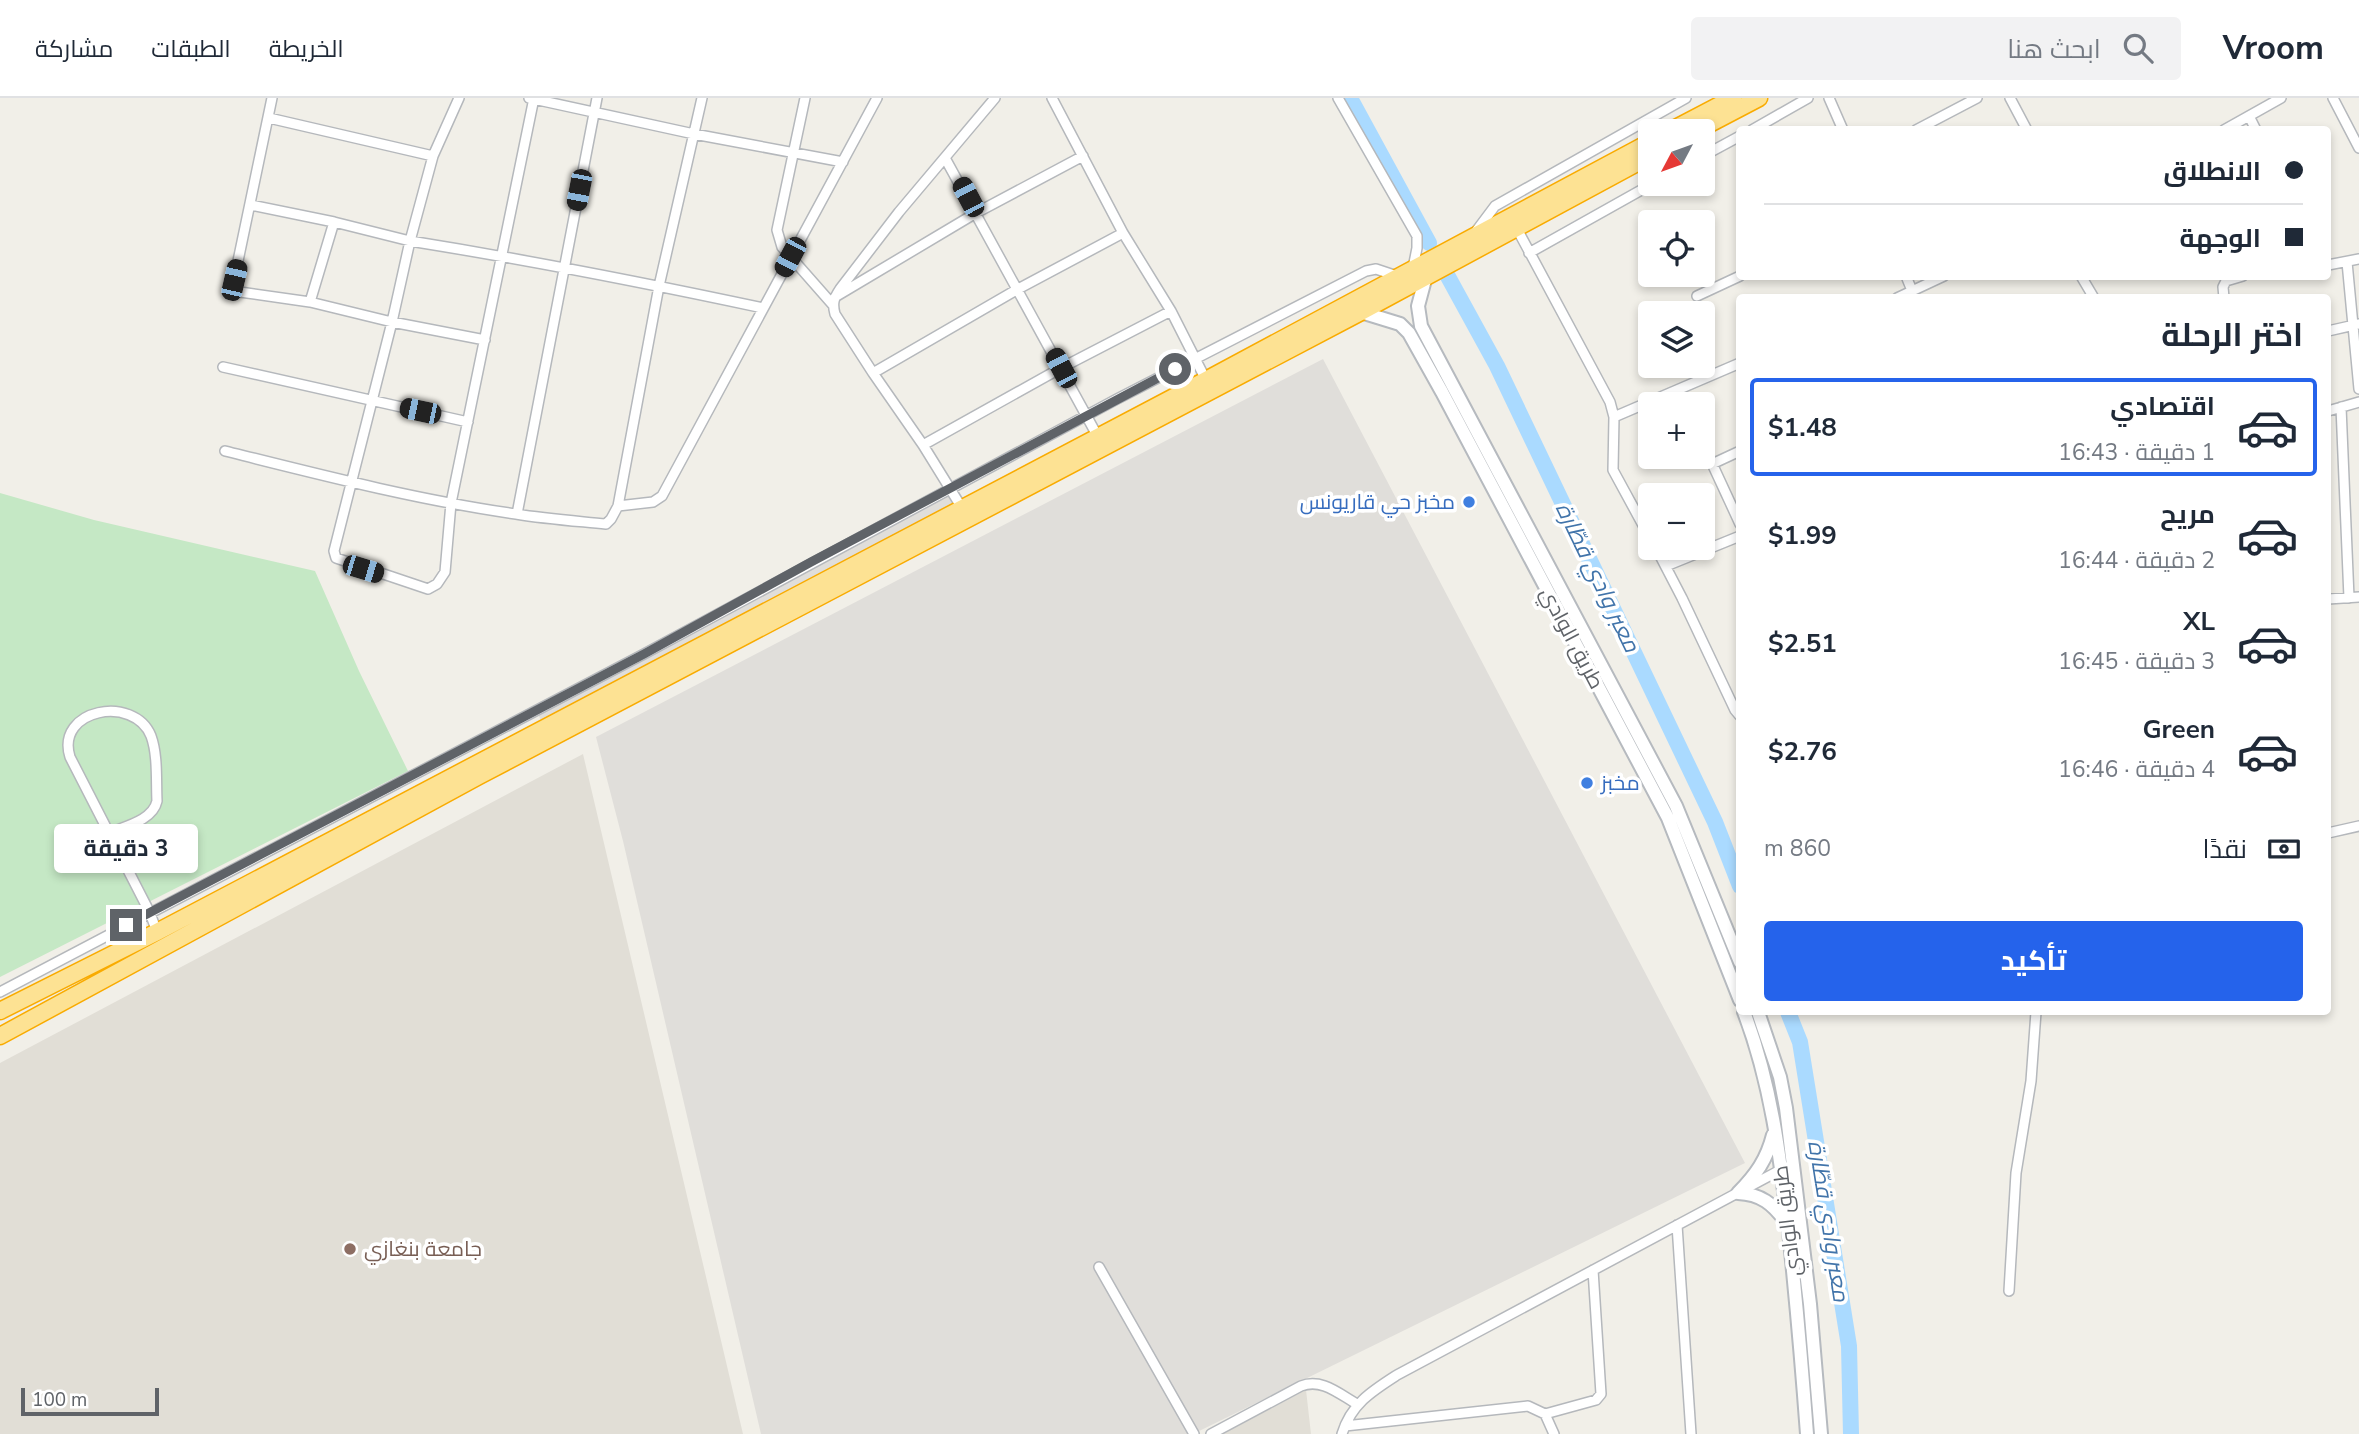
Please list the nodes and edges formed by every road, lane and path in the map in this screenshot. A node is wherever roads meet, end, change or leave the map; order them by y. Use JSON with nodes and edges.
{"nodes":[{"id":1,"x":272,"y":98,"type":"edge"},
{"id":2,"x":459,"y":98,"type":"edge"},
{"id":3,"x":597,"y":98,"type":"edge"},
{"id":4,"x":702,"y":98,"type":"edge"},
{"id":5,"x":805,"y":98,"type":"edge"},
{"id":6,"x":877,"y":98,"type":"edge"},
{"id":7,"x":995,"y":98,"type":"edge"},
{"id":8,"x":1052,"y":98,"type":"edge"},
{"id":9,"x":1338,"y":98,"type":"edge"},
{"id":10,"x":1686,"y":98,"type":"edge"},
{"id":11,"x":1733,"y":98,"type":"edge"},
{"id":12,"x":1759,"y":98,"type":"edge"},
{"id":13,"x":1808,"y":98,"type":"edge"},
{"id":14,"x":1829,"y":98,"type":"edge"},
{"id":15,"x":1977,"y":98,"type":"edge"},
{"id":16,"x":2010,"y":98,"type":"edge"},
{"id":17,"x":2281,"y":98,"type":"edge"},
{"id":18,"x":2333,"y":98,"type":"edge"},
{"id":19,"x":532,"y":99,"type":"edge"},
{"id":20,"x":594,"y":112,"type":"junction"},
{"id":21,"x":2249,"y":116,"type":"junction"},
{"id":22,"x":269,"y":118,"type":"junction"},
{"id":23,"x":1693,"y":119,"type":"edge"},
{"id":24,"x":1715,"y":121,"type":"edge"},
{"id":25,"x":1759,"y":126,"type":"edge"},
{"id":26,"x":1841,"y":126,"type":"edge"},
{"id":27,"x":1924,"y":126,"type":"edge"},
{"id":28,"x":2025,"y":126,"type":"edge"},
{"id":29,"x":2231,"y":126,"type":"edge"},
{"id":30,"x":2254,"y":126,"type":"edge"},
{"id":31,"x":694,"y":134,"type":"junction"},
{"id":32,"x":1736,"y":138,"type":"edge"},
{"id":33,"x":1604,"y":143,"type":"junction"},
{"id":34,"x":1638,"y":148,"type":"edge"},
{"id":35,"x":2359,"y":148,"type":"edge"},
{"id":36,"x":1715,"y":150,"type":"edge"},
{"id":37,"x":794,"y":152,"type":"junction"},
{"id":38,"x":433,"y":156,"type":"junction"},
{"id":39,"x":1083,"y":156,"type":"junction"},
{"id":40,"x":945,"y":158,"type":"junction"},
{"id":41,"x":1615,"y":160,"type":"junction"},
{"id":42,"x":843,"y":162,"type":"junction"},
{"id":43,"x":1638,"y":162,"type":"edge"},
{"id":44,"x":1638,"y":192,"type":"edge"},
{"id":45,"x":251,"y":205,"type":"junction"},
{"id":46,"x":976,"y":214,"type":"junction"},
{"id":47,"x":334,"y":222,"type":"junction"},
{"id":48,"x":1516,"y":227,"type":"junction"},
{"id":49,"x":1123,"y":233,"type":"junction"},
{"id":50,"x":1469,"y":240,"type":"junction"},
{"id":51,"x":410,"y":241,"type":"junction"},
{"id":52,"x":1529,"y":253,"type":"junction"},
{"id":53,"x":502,"y":255,"type":"junction"},
{"id":54,"x":790,"y":257,"type":"junction"},
{"id":55,"x":2359,"y":259,"type":"edge"},
{"id":56,"x":2347,"y":262,"type":"junction"},
{"id":57,"x":2331,"y":265,"type":"edge"},
{"id":58,"x":564,"y":267,"type":"junction"},
{"id":59,"x":1413,"y":274,"type":"junction"},
{"id":60,"x":1736,"y":278,"type":"edge"},
{"id":61,"x":1937,"y":280,"type":"edge"},
{"id":62,"x":1340,"y":284,"type":"junction"},
{"id":63,"x":659,"y":286,"type":"junction"},
{"id":64,"x":1018,"y":289,"type":"junction"},
{"id":65,"x":1915,"y":294,"type":"edge"},
{"id":66,"x":1697,"y":296,"type":"dead end"},
{"id":67,"x":310,"y":302,"type":"junction"},
{"id":68,"x":833,"y":302,"type":"junction"},
{"id":69,"x":1355,"y":307,"type":"junction"},
{"id":70,"x":763,"y":308,"type":"junction"},
{"id":71,"x":1171,"y":311,"type":"junction"},
{"id":72,"x":392,"y":322,"type":"junction"},
{"id":73,"x":2357,"y":325,"type":"edge"},
{"id":74,"x":1415,"y":329,"type":"junction"},
{"id":75,"x":2331,"y":330,"type":"edge"},
{"id":76,"x":485,"y":340,"type":"junction"},
{"id":77,"x":1195,"y":359,"type":"junction"},
{"id":78,"x":1736,"y":365,"type":"edge"},
{"id":79,"x":223,"y":367,"type":"dead end"},
{"id":80,"x":1061,"y":368,"type":"junction"},
{"id":81,"x":873,"y":373,"type":"junction"},
{"id":82,"x":1206,"y":380,"type":"junction"},
{"id":83,"x":2359,"y":389,"type":"edge"},
{"id":84,"x":1677,"y":390,"type":"joint"},
{"id":85,"x":372,"y":401,"type":"junction"},
{"id":86,"x":2359,"y":402,"type":"edge"},
{"id":87,"x":2341,"y":407,"type":"junction"},
{"id":88,"x":2331,"y":410,"type":"edge"},
{"id":89,"x":1086,"y":416,"type":"junction"},
{"id":90,"x":1614,"y":417,"type":"junction"},
{"id":91,"x":468,"y":422,"type":"junction"},
{"id":92,"x":1098,"y":438,"type":"junction"},
{"id":93,"x":923,"y":445,"type":"junction"},
{"id":94,"x":225,"y":451,"type":"dead end"},
{"id":95,"x":1736,"y":453,"type":"edge"},
{"id":96,"x":1715,"y":463,"type":"edge"},
{"id":97,"x":1714,"y":469,"type":"edge"},
{"id":98,"x":352,"y":483,"type":"junction"},
{"id":99,"x":950,"y":489,"type":"junction"},
{"id":100,"x":452,"y":503,"type":"junction"},
{"id":101,"x":618,"y":506,"type":"junction"},
{"id":102,"x":962,"y":508,"type":"junction"},
{"id":103,"x":517,"y":514,"type":"junction"},
{"id":104,"x":1736,"y":515,"type":"edge"},
{"id":105,"x":1638,"y":516,"type":"edge"},
{"id":106,"x":1736,"y":538,"type":"edge"},
{"id":107,"x":1663,"y":560,"type":"edge"},
{"id":108,"x":1549,"y":566,"type":"junction"},
{"id":109,"x":1666,"y":566,"type":"junction"},
{"id":110,"x":1537,"y":571,"type":"junction"},
{"id":111,"x":2354,"y":597,"type":"edge"},
{"id":112,"x":2331,"y":598,"type":"edge"},
{"id":113,"x":706,"y":619,"type":"junction"},
{"id":114,"x":715,"y":638,"type":"junction"},
{"id":115,"x":1592,"y":661,"type":"junction"},
{"id":116,"x":1736,"y":711,"type":"edge"},
{"id":117,"x":1659,"y":787,"type":"junction"},
{"id":118,"x":2359,"y":825,"type":"edge"},
{"id":119,"x":2331,"y":831,"type":"edge"},
{"id":120,"x":109,"y":833,"type":"junction"},
{"id":121,"x":150,"y":913,"type":"junction"},
{"id":122,"x":157,"y":932,"type":"junction"},
{"id":123,"x":1736,"y":952,"type":"edge"},
{"id":124,"x":1736,"y":990,"type":"edge"},
{"id":125,"x":0,"y":992,"type":"edge"},
{"id":126,"x":0,"y":1012,"type":"edge"},
{"id":127,"x":1745,"y":1015,"type":"edge"},
{"id":128,"x":1759,"y":1015,"type":"edge"},
{"id":129,"x":2036,"y":1015,"type":"edge"},
{"id":130,"x":0,"y":1037,"type":"edge"},
{"id":131,"x":1774,"y":1120,"type":"junction"},
{"id":132,"x":1788,"y":1166,"type":"junction"},
{"id":133,"x":1738,"y":1193,"type":"junction"},
{"id":134,"x":1788,"y":1224,"type":"junction"},
{"id":135,"x":1677,"y":1225,"type":"junction"},
{"id":136,"x":1100,"y":1267,"type":"dead end"},
{"id":137,"x":1593,"y":1270,"type":"junction"},
{"id":138,"x":2009,"y":1291,"type":"dead end"},
{"id":139,"x":1357,"y":1404,"type":"junction"},
{"id":140,"x":1545,"y":1414,"type":"junction"},
{"id":141,"x":1344,"y":1430,"type":"edge"},
{"id":142,"x":1194,"y":1434,"type":"edge"},
{"id":143,"x":1212,"y":1434,"type":"edge"},
{"id":144,"x":1554,"y":1434,"type":"edge"},
{"id":145,"x":1691,"y":1434,"type":"edge"},
{"id":146,"x":1807,"y":1434,"type":"edge"},
{"id":147,"x":1821,"y":1434,"type":"edge"}],
"edges":[{"from":1,"to":22,"type":"street"},
{"from":2,"to":38,"type":"street"},
{"from":3,"to":20,"type":"street"},
{"from":4,"to":31,"type":"street"},
{"from":5,"to":37,"type":"street"},
{"from":6,"to":42,"type":"street"},
{"from":7,"to":40,"type":"street"},
{"from":8,"to":39,"type":"street"},
{"from":9,"to":59,"type":"street"},
{"from":10,"to":33,"type":"street"},
{"from":11,"to":23,"type":"highway"},
{"from":12,"to":24,"type":"highway"},
{"from":13,"to":25,"type":"street"},
{"from":14,"to":26,"type":"street"},
{"from":15,"to":27,"type":"street"},
{"from":16,"to":28,"type":"street"},
{"from":17,"to":21,"type":"street"},
{"from":18,"to":35,"type":"street"},
{"from":19,"to":20,"type":"street"},
{"from":19,"to":53,"type":"street"},
{"from":20,"to":31,"type":"street"},
{"from":20,"to":58,"type":"street"},
{"from":21,"to":29,"type":"street"},
{"from":21,"to":30,"type":"street"},
{"from":22,"to":38,"type":"street"},
{"from":22,"to":45,"type":"street"},
{"from":31,"to":37,"type":"street"},
{"from":31,"to":63,"type":"street"},
{"from":32,"to":36,"type":"street"},
{"from":33,"to":41,"type":"street"},
{"from":33,"to":50,"type":"street"},
{"from":34,"to":41,"type":"highway"},
{"from":37,"to":42,"type":"street"},
{"from":37,"to":54,"type":"street"},
{"from":38,"to":51,"type":"street"},
{"from":39,"to":46,"type":"street"},
{"from":39,"to":49,"type":"street"},
{"from":40,"to":46,"type":"street"},
{"from":40,"to":68,"type":"street"},
{"from":41,"to":50,"type":"highway"},
{"from":42,"to":54,"type":"street"},
{"from":43,"to":48,"type":"highway"},
{"from":44,"to":52,"type":"street"},
{"from":45,"to":47,"type":"street"},
{"from":45,"to":67,"type":"street"},
{"from":46,"to":64,"type":"street"},
{"from":46,"to":68,"type":"street"},
{"from":47,"to":51,"type":"street"},
{"from":47,"to":67,"type":"street"},
{"from":48,"to":52,"type":"street"},
{"from":48,"to":59,"type":"highway"},
{"from":49,"to":64,"type":"street"},
{"from":49,"to":71,"type":"street"},
{"from":50,"to":59,"type":"highway"},
{"from":51,"to":53,"type":"street"},
{"from":51,"to":72,"type":"street"},
{"from":52,"to":90,"type":"street"},
{"from":53,"to":58,"type":"street"},
{"from":53,"to":76,"type":"street"},
{"from":54,"to":68,"type":"street"},
{"from":54,"to":70,"type":"street"},
{"from":55,"to":56,"type":"street"},
{"from":56,"to":57,"type":"street"},
{"from":56,"to":73,"type":"street"},
{"from":58,"to":63,"type":"street"},
{"from":58,"to":103,"type":"street"},
{"from":59,"to":62,"type":"street"},
{"from":59,"to":69,"type":"highway"},
{"from":59,"to":69,"type":"highway"},
{"from":59,"to":74,"type":"main road","name":"طريق الوادي"},
{"from":60,"to":66,"type":"street"},
{"from":61,"to":65,"type":"street"},
{"from":62,"to":69,"type":"street"},
{"from":62,"to":77,"type":"street"},
{"from":63,"to":70,"type":"street"},
{"from":63,"to":101,"type":"street"},
{"from":64,"to":80,"type":"street"},
{"from":64,"to":81,"type":"street"},
{"from":67,"to":72,"type":"street"},
{"from":68,"to":81,"type":"street"},
{"from":69,"to":74,"type":"main road"},
{"from":69,"to":82,"type":"highway"},
{"from":69,"to":130,"type":"highway"},
{"from":70,"to":101,"type":"street"},
{"from":71,"to":77,"type":"street"},
{"from":71,"to":80,"type":"street"},
{"from":72,"to":76,"type":"street"},
{"from":72,"to":85,"type":"street"},
{"from":73,"to":75,"type":"street"},
{"from":73,"to":83,"type":"street"},
{"from":74,"to":108,"type":"main road","name":"طريق الوادي"},
{"from":74,"to":110,"type":"main road","name":"طريق الوادي"},
{"from":76,"to":91,"type":"street"},
{"from":77,"to":82,"type":"street"},
{"from":77,"to":89,"type":"street"},
{"from":78,"to":84,"type":"street"},
{"from":79,"to":85,"type":"street"},
{"from":80,"to":89,"type":"street"},
{"from":80,"to":93,"type":"street"},
{"from":81,"to":93,"type":"street"},
{"from":82,"to":92,"type":"highway"},
{"from":84,"to":90,"type":"street"},
{"from":85,"to":91,"type":"street"},
{"from":85,"to":98,"type":"street"},
{"from":86,"to":87,"type":"street"},
{"from":87,"to":88,"type":"street"},
{"from":87,"to":111,"type":"street"},
{"from":89,"to":92,"type":"street"},
{"from":89,"to":99,"type":"street"},
{"from":90,"to":105,"type":"street"},
{"from":91,"to":100,"type":"street"},
{"from":92,"to":102,"type":"highway"},
{"from":93,"to":99,"type":"street"},
{"from":94,"to":98,"type":"street"},
{"from":95,"to":96,"type":"street"},
{"from":97,"to":104,"type":"street"},
{"from":98,"to":100,"type":"street"},
{"from":98,"to":100,"type":"street"},
{"from":99,"to":102,"type":"street"},
{"from":99,"to":113,"type":"street"},
{"from":100,"to":103,"type":"street"},
{"from":101,"to":103,"type":"street"},
{"from":102,"to":114,"type":"highway"},
{"from":106,"to":109,"type":"street"},
{"from":107,"to":109,"type":"street"},
{"from":108,"to":110,"type":"main road"},
{"from":108,"to":115,"type":"main road","name":"طريق الوادي"},
{"from":109,"to":116,"type":"street"},
{"from":110,"to":115,"type":"main road","name":"طريق الوادي"},
{"from":111,"to":112,"type":"street"},
{"from":113,"to":114,"type":"street"},
{"from":113,"to":121,"type":"street"},
{"from":114,"to":122,"type":"highway"},
{"from":115,"to":117,"type":"main road","name":"طريق الوادي"},
{"from":117,"to":123,"type":"main road","name":"طريق الوادي"},
{"from":117,"to":124,"type":"main road","name":"طريق الوادي"},
{"from":118,"to":119,"type":"street"},
{"from":120,"to":120,"type":"street"},
{"from":120,"to":121,"type":"street"},
{"from":121,"to":122,"type":"street"},
{"from":121,"to":125,"type":"street"},
{"from":122,"to":126,"type":"highway"},
{"from":127,"to":131,"type":"main road","name":"طريق الوادي"},
{"from":128,"to":132,"type":"main road","name":"طريق الوادي"},
{"from":129,"to":138,"type":"street"},
{"from":131,"to":132,"type":"main road","name":"طريق الوادي"},
{"from":131,"to":133,"type":"main road"},
{"from":132,"to":133,"type":"street"},
{"from":132,"to":134,"type":"main road","name":"طريق الوادي"},
{"from":132,"to":147,"type":"main road","name":"طريق الوادي"},
{"from":133,"to":134,"type":"main road"},
{"from":133,"to":135,"type":"street"},
{"from":134,"to":146,"type":"main road","name":"طريق الوادي"},
{"from":135,"to":137,"type":"street"},
{"from":135,"to":145,"type":"street"},
{"from":136,"to":142,"type":"street"},
{"from":137,"to":139,"type":"street"},
{"from":137,"to":140,"type":"street"},
{"from":139,"to":141,"type":"street"},
{"from":139,"to":143,"type":"street"},
{"from":140,"to":141,"type":"street"},
{"from":140,"to":144,"type":"street"}]}
